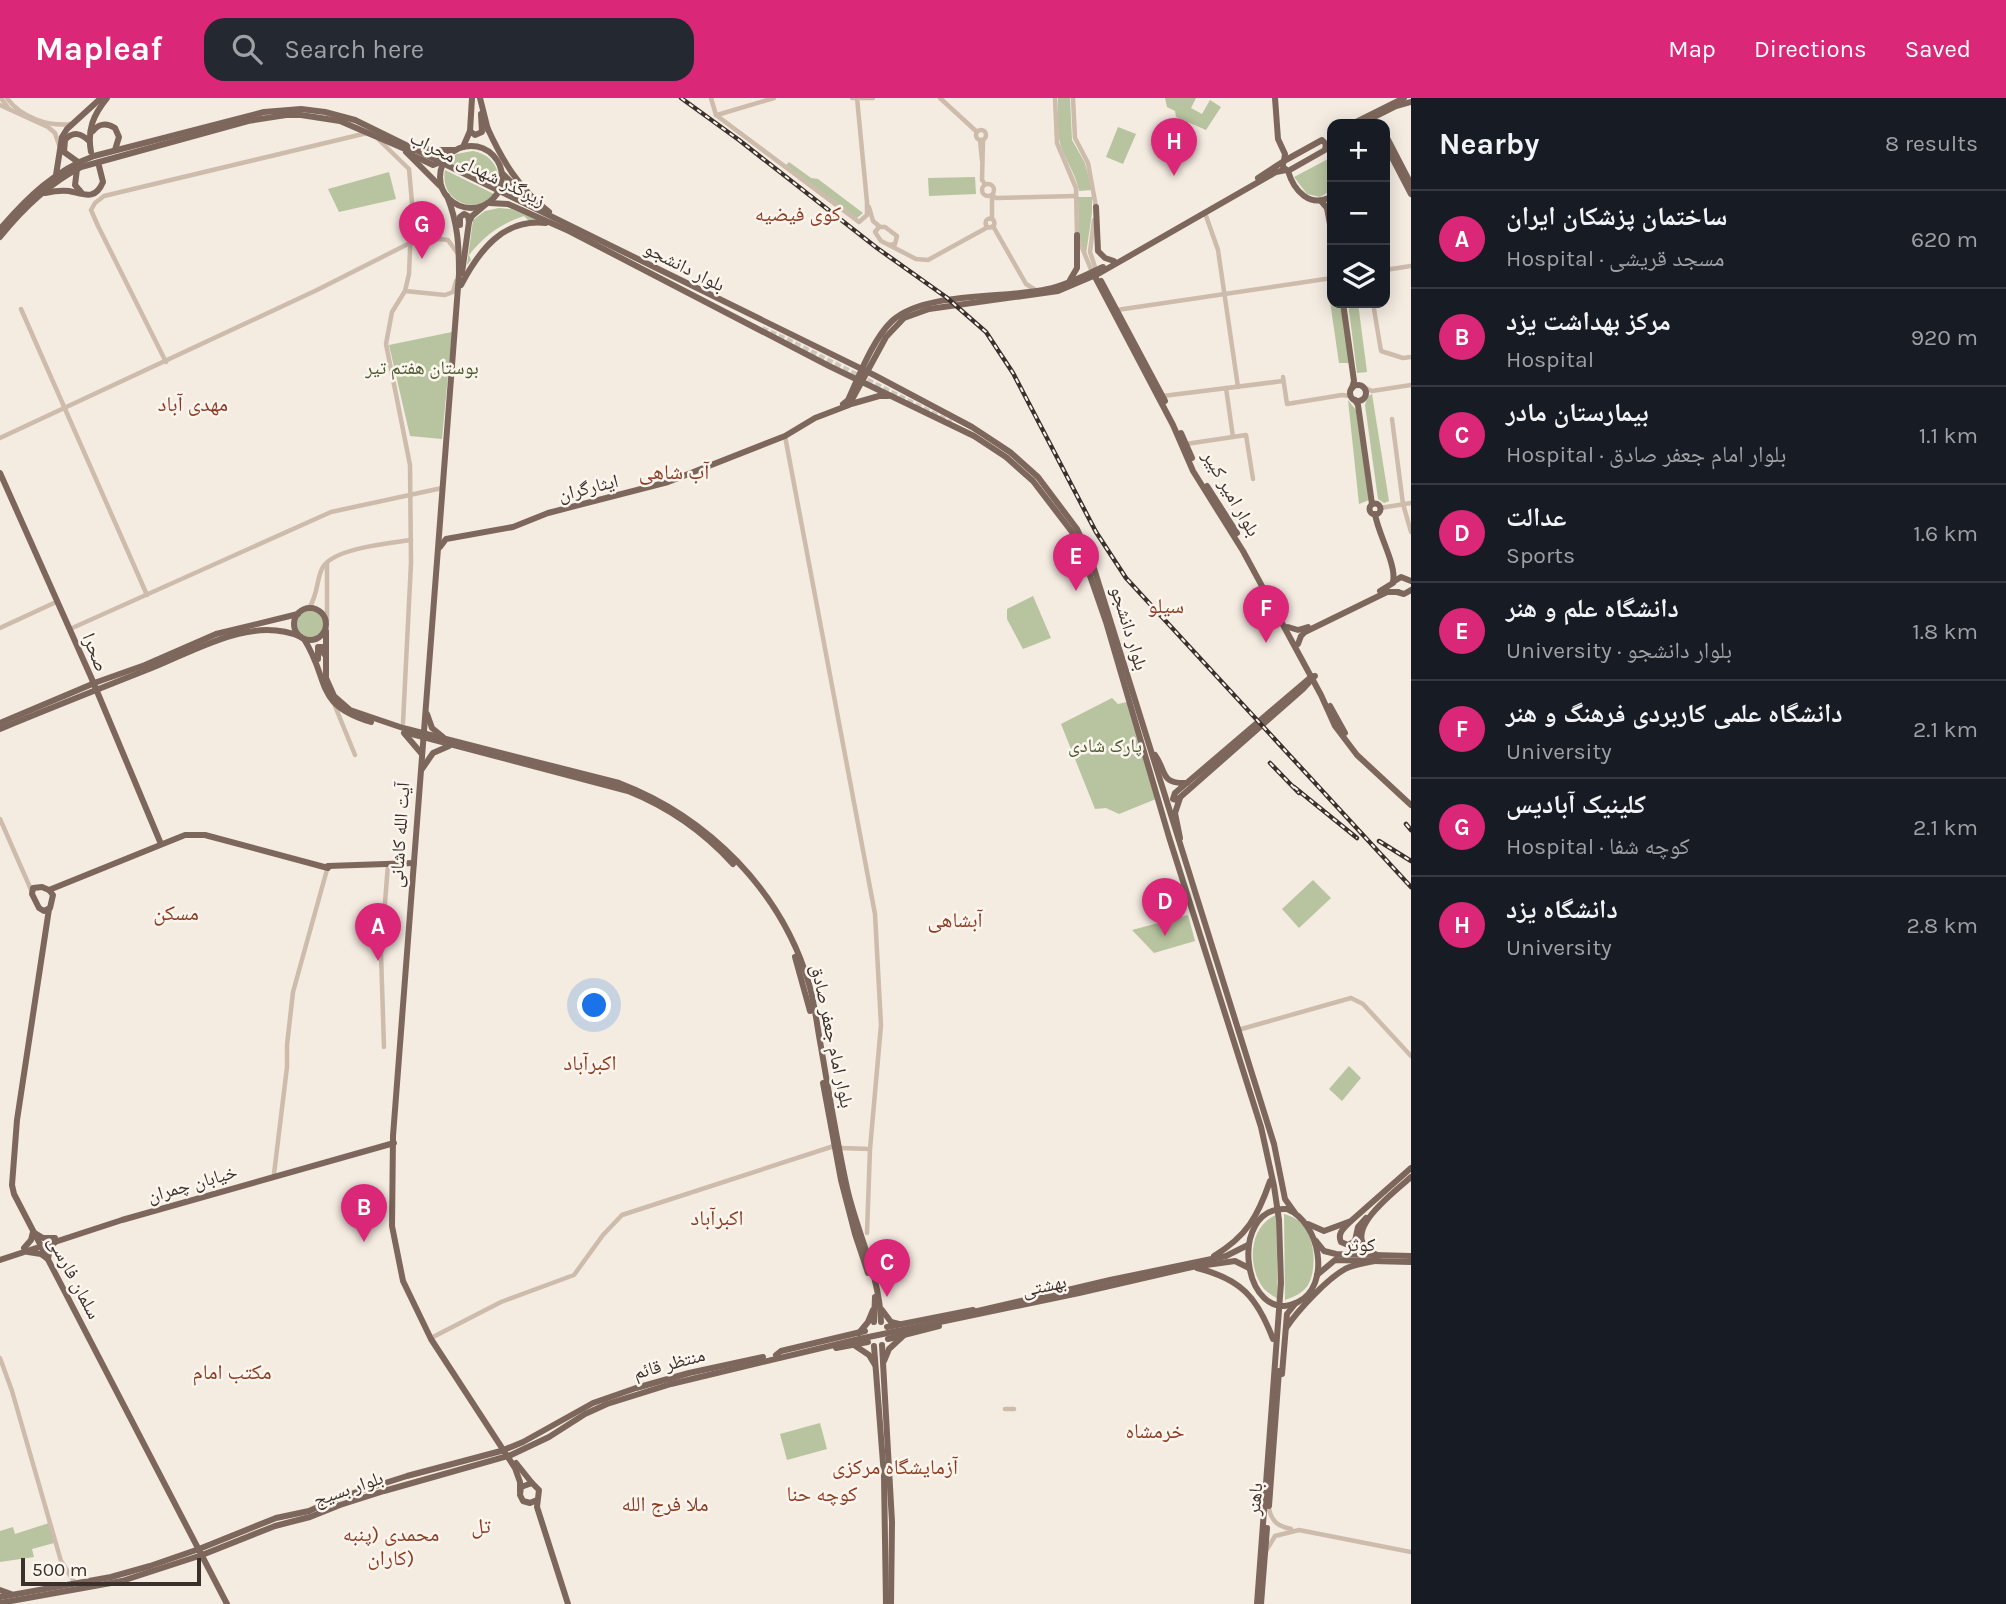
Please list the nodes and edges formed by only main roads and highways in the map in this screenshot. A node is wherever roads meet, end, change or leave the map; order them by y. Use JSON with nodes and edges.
{"nodes":[{"id":1,"x":107,"y":98,"type":"edge"},
{"id":2,"x":472,"y":98,"type":"edge"},
{"id":3,"x":482,"y":98,"type":"edge"},
{"id":4,"x":1276,"y":98,"type":"edge"},
{"id":5,"x":1404,"y":98,"type":"edge"},
{"id":6,"x":1411,"y":102,"type":"edge"},
{"id":7,"x":482,"y":108,"type":"junction"},
{"id":8,"x":1377,"y":119,"type":"edge"},
{"id":9,"x":1378,"y":119,"type":"edge"},
{"id":10,"x":487,"y":127,"type":"junction"},
{"id":11,"x":93,"y":131,"type":"junction"},
{"id":12,"x":470,"y":131,"type":"junction"},
{"id":13,"x":373,"y":132,"type":"junction"},
{"id":14,"x":89,"y":141,"type":"junction"},
{"id":15,"x":1327,"y":144,"type":"edge"},
{"id":16,"x":1390,"y":144,"type":"edge"},
{"id":17,"x":417,"y":145,"type":"junction"},
{"id":18,"x":460,"y":149,"type":"junction"},
{"id":19,"x":115,"y":150,"type":"junction"},
{"id":20,"x":1390,"y":154,"type":"edge"},
{"id":21,"x":411,"y":155,"type":"junction"},
{"id":22,"x":1287,"y":156,"type":"junction"},
{"id":23,"x":495,"y":159,"type":"junction"},
{"id":24,"x":78,"y":165,"type":"junction"},
{"id":25,"x":1287,"y":170,"type":"junction"},
{"id":26,"x":501,"y":171,"type":"junction"},
{"id":27,"x":56,"y":175,"type":"junction"},
{"id":28,"x":1411,"y":184,"type":"edge"},
{"id":29,"x":443,"y":189,"type":"junction"},
{"id":30,"x":501,"y":193,"type":"junction"},
{"id":31,"x":40,"y":194,"type":"junction"},
{"id":32,"x":1411,"y":194,"type":"edge"},
{"id":33,"x":447,"y":196,"type":"junction"},
{"id":34,"x":1327,"y":198,"type":"edge"},
{"id":35,"x":1321,"y":201,"type":"junction"},
{"id":36,"x":534,"y":202,"type":"junction"},
{"id":37,"x":487,"y":204,"type":"junction"},
{"id":38,"x":508,"y":204,"type":"junction"},
{"id":39,"x":1096,"y":207,"type":"road end"},
{"id":40,"x":543,"y":208,"type":"junction"},
{"id":41,"x":1327,"y":208,"type":"edge"},
{"id":42,"x":469,"y":222,"type":"junction"},
{"id":43,"x":558,"y":223,"type":"junction"},
{"id":44,"x":0,"y":229,"type":"edge"},
{"id":45,"x":569,"y":231,"type":"junction"},
{"id":46,"x":1077,"y":235,"type":"road end"},
{"id":47,"x":459,"y":236,"type":"junction"},
{"id":48,"x":0,"y":237,"type":"edge"},
{"id":49,"x":1114,"y":261,"type":"junction"},
{"id":50,"x":1109,"y":268,"type":"junction"},
{"id":51,"x":1095,"y":273,"type":"junction"},
{"id":52,"x":1069,"y":282,"type":"junction"},
{"id":53,"x":1081,"y":282,"type":"junction"},
{"id":54,"x":461,"y":285,"type":"junction"},
{"id":55,"x":1103,"y":289,"type":"junction"},
{"id":56,"x":1345,"y":308,"type":"edge"},
{"id":57,"x":1345,"y":308,"type":"edge"},
{"id":58,"x":1136,"y":351,"type":"junction"},
{"id":59,"x":873,"y":356,"type":"junction"},
{"id":60,"x":852,"y":364,"type":"junction"},
{"id":61,"x":846,"y":374,"type":"junction"},
{"id":62,"x":871,"y":374,"type":"junction"},
{"id":63,"x":863,"y":382,"type":"junction"},
{"id":64,"x":1361,"y":386,"type":"junction"},
{"id":65,"x":1356,"y":395,"type":"junction"},
{"id":66,"x":850,"y":396,"type":"junction"},
{"id":67,"x":895,"y":398,"type":"junction"},
{"id":68,"x":849,"y":405,"type":"junction"},
{"id":69,"x":835,"y":409,"type":"junction"},
{"id":70,"x":0,"y":472,"type":"edge"},
{"id":71,"x":0,"y":482,"type":"edge"},
{"id":72,"x":1376,"y":508,"type":"junction"},
{"id":73,"x":441,"y":534,"type":"junction"},
{"id":74,"x":462,"y":536,"type":"junction"},
{"id":75,"x":440,"y":547,"type":"junction"},
{"id":76,"x":1408,"y":578,"type":"edge"},
{"id":77,"x":1393,"y":583,"type":"junction"},
{"id":78,"x":1264,"y":586,"type":"junction"},
{"id":79,"x":1406,"y":593,"type":"edge"},
{"id":80,"x":56,"y":603,"type":"junction"},
{"id":81,"x":298,"y":614,"type":"junction"},
{"id":82,"x":1109,"y":620,"type":"junction"},
{"id":83,"x":276,"y":621,"type":"junction"},
{"id":84,"x":1289,"y":627,"type":"junction"},
{"id":85,"x":1112,"y":629,"type":"junction"},
{"id":86,"x":278,"y":630,"type":"junction"},
{"id":87,"x":326,"y":631,"type":"junction"},
{"id":88,"x":302,"y":638,"type":"junction"},
{"id":89,"x":1298,"y":644,"type":"junction"},
{"id":90,"x":325,"y":656,"type":"junction"},
{"id":91,"x":318,"y":665,"type":"junction"},
{"id":92,"x":1306,"y":667,"type":"junction"},
{"id":93,"x":146,"y":668,"type":"junction"},
{"id":94,"x":1313,"y":678,"type":"junction"},
{"id":95,"x":95,"y":685,"type":"junction"},
{"id":96,"x":1302,"y":687,"type":"junction"},
{"id":97,"x":1323,"y":695,"type":"junction"},
{"id":98,"x":426,"y":715,"type":"junction"},
{"id":99,"x":2,"y":725,"type":"edge"},
{"id":100,"x":403,"y":728,"type":"junction"},
{"id":101,"x":424,"y":736,"type":"junction"},
{"id":102,"x":447,"y":740,"type":"junction"},
{"id":103,"x":453,"y":746,"type":"junction"},
{"id":104,"x":1150,"y":746,"type":"junction"},
{"id":105,"x":421,"y":753,"type":"junction"},
{"id":106,"x":422,"y":769,"type":"junction"},
{"id":107,"x":557,"y":770,"type":"junction"},
{"id":108,"x":1189,"y":783,"type":"junction"},
{"id":109,"x":1182,"y":794,"type":"junction"},
{"id":110,"x":1411,"y":803,"type":"edge"},
{"id":111,"x":160,"y":844,"type":"junction"},
{"id":112,"x":1180,"y":845,"type":"junction"},
{"id":113,"x":1172,"y":848,"type":"junction"},
{"id":114,"x":415,"y":863,"type":"junction"},
{"id":115,"x":70,"y":881,"type":"junction"},
{"id":116,"x":49,"y":890,"type":"junction"},
{"id":117,"x":52,"y":898,"type":"junction"},
{"id":118,"x":39,"y":908,"type":"junction"},
{"id":119,"x":49,"y":909,"type":"junction"},
{"id":120,"x":46,"y":937,"type":"junction"},
{"id":121,"x":1264,"y":1126,"type":"junction"},
{"id":122,"x":391,"y":1141,"type":"junction"},
{"id":123,"x":837,"y":1147,"type":"junction"},
{"id":124,"x":1411,"y":1168,"type":"edge"},
{"id":125,"x":1411,"y":1177,"type":"edge"},
{"id":126,"x":1270,"y":1181,"type":"junction"},
{"id":127,"x":1285,"y":1199,"type":"junction"},
{"id":128,"x":1273,"y":1200,"type":"junction"},
{"id":129,"x":1272,"y":1212,"type":"junction"},
{"id":130,"x":1295,"y":1213,"type":"junction"},
{"id":131,"x":1369,"y":1216,"type":"junction"},
{"id":132,"x":1351,"y":1220,"type":"junction"},
{"id":133,"x":1308,"y":1224,"type":"junction"},
{"id":134,"x":33,"y":1232,"type":"junction"},
{"id":135,"x":55,"y":1239,"type":"junction"},
{"id":136,"x":1316,"y":1240,"type":"junction"},
{"id":137,"x":40,"y":1245,"type":"junction"},
{"id":138,"x":1248,"y":1245,"type":"junction"},
{"id":139,"x":24,"y":1250,"type":"junction"},
{"id":140,"x":1328,"y":1252,"type":"junction"},
{"id":141,"x":1411,"y":1256,"type":"edge"},
{"id":142,"x":1236,"y":1257,"type":"junction"},
{"id":143,"x":1377,"y":1257,"type":"junction"},
{"id":144,"x":0,"y":1258,"type":"edge"},
{"id":145,"x":48,"y":1259,"type":"junction"},
{"id":146,"x":1209,"y":1259,"type":"junction"},
{"id":147,"x":400,"y":1262,"type":"junction"},
{"id":148,"x":1411,"y":1262,"type":"edge"},
{"id":149,"x":1329,"y":1263,"type":"junction"},
{"id":150,"x":1192,"y":1267,"type":"junction"},
{"id":151,"x":1249,"y":1268,"type":"junction"},
{"id":152,"x":1315,"y":1276,"type":"junction"},
{"id":153,"x":875,"y":1298,"type":"junction"},
{"id":154,"x":1268,"y":1301,"type":"junction"},
{"id":155,"x":1296,"y":1303,"type":"junction"},
{"id":156,"x":980,"y":1312,"type":"junction"},
{"id":157,"x":1276,"y":1314,"type":"junction"},
{"id":158,"x":1287,"y":1314,"type":"junction"},
{"id":159,"x":878,"y":1317,"type":"junction"},
{"id":160,"x":1286,"y":1328,"type":"junction"},
{"id":161,"x":894,"y":1331,"type":"junction"},
{"id":162,"x":861,"y":1339,"type":"junction"},
{"id":163,"x":1273,"y":1339,"type":"junction"},
{"id":164,"x":776,"y":1357,"type":"junction"},
{"id":165,"x":880,"y":1358,"type":"junction"},
{"id":166,"x":877,"y":1372,"type":"junction"},
{"id":167,"x":1277,"y":1375,"type":"junction"},
{"id":168,"x":1275,"y":1398,"type":"junction"},
{"id":169,"x":554,"y":1423,"type":"junction"},
{"id":170,"x":544,"y":1430,"type":"junction"},
{"id":171,"x":557,"y":1431,"type":"junction"},
{"id":172,"x":549,"y":1437,"type":"junction"},
{"id":173,"x":497,"y":1439,"type":"junction"},
{"id":174,"x":519,"y":1448,"type":"junction"},
{"id":175,"x":507,"y":1453,"type":"junction"},
{"id":176,"x":492,"y":1457,"type":"junction"},
{"id":177,"x":515,"y":1465,"type":"junction"},
{"id":178,"x":532,"y":1483,"type":"junction"},
{"id":179,"x":520,"y":1491,"type":"junction"},
{"id":180,"x":537,"y":1500,"type":"junction"},
{"id":181,"x":526,"y":1503,"type":"junction"},
{"id":182,"x":193,"y":1538,"type":"junction"},
{"id":183,"x":214,"y":1546,"type":"junction"},
{"id":184,"x":200,"y":1552,"type":"junction"},
{"id":185,"x":186,"y":1557,"type":"junction"},
{"id":186,"x":207,"y":1565,"type":"junction"},
{"id":187,"x":143,"y":1571,"type":"junction"},
{"id":188,"x":62,"y":1589,"type":"junction"},
{"id":189,"x":0,"y":1590,"type":"edge"},
{"id":190,"x":13,"y":1595,"type":"junction"},
{"id":191,"x":27,"y":1599,"type":"junction"},
{"id":192,"x":1,"y":1601,"type":"edge"},
{"id":193,"x":18,"y":1604,"type":"edge"},
{"id":194,"x":228,"y":1604,"type":"edge"},
{"id":195,"x":567,"y":1604,"type":"edge"},
{"id":196,"x":888,"y":1604,"type":"edge"},
{"id":197,"x":1259,"y":1604,"type":"edge"}],
"edges":[{"from":1,"to":11,"type":"main road"},
{"from":1,"to":14,"type":"main road"},
{"from":1,"to":27,"type":"main road"},
{"from":2,"to":12,"type":"main road"},
{"from":3,"to":7,"type":"main road"},
{"from":4,"to":22,"type":"main road"},
{"from":4,"to":22,"type":"main road"},
{"from":5,"to":9,"type":"main road"},
{"from":6,"to":8,"type":"main road"},
{"from":7,"to":10,"type":"main road"},
{"from":7,"to":12,"type":"main road"},
{"from":10,"to":23,"type":"main road"},
{"from":10,"to":40,"type":"main road"},
{"from":11,"to":14,"type":"main road"},
{"from":11,"to":19,"type":"main road"},
{"from":12,"to":18,"type":"main road"},
{"from":13,"to":17,"type":"main road"},
{"from":13,"to":19,"type":"main road"},
{"from":13,"to":21,"type":"main road"},
{"from":13,"to":24,"type":"main road"},
{"from":13,"to":43,"type":"main road","name":"زیرگذر شهدای محراب"},
{"from":13,"to":45,"type":"main road","name":"زیرگذر شهدای محراب"},
{"from":14,"to":24,"type":"main road"},
{"from":15,"to":22,"type":"main road"},
{"from":15,"to":25,"type":"main road"},
{"from":16,"to":28,"type":"main road"},
{"from":17,"to":18,"type":"main road"},
{"from":17,"to":21,"type":"main road"},
{"from":18,"to":23,"type":"main road"},
{"from":18,"to":29,"type":"main road"},
{"from":19,"to":24,"type":"main road"},
{"from":20,"to":32,"type":"main road"},
{"from":21,"to":29,"type":"main road"},
{"from":22,"to":25,"type":"main road"},
{"from":22,"to":49,"type":"main road"},
{"from":23,"to":26,"type":"main road"},
{"from":24,"to":27,"type":"main road"},
{"from":24,"to":31,"type":"main road"},
{"from":24,"to":31,"type":"main road"},
{"from":25,"to":35,"type":"main road"},
{"from":25,"to":50,"type":"main road"},
{"from":26,"to":30,"type":"main road"},
{"from":26,"to":36,"type":"main road"},
{"from":27,"to":44,"type":"main road"},
{"from":29,"to":33,"type":"main road"},
{"from":30,"to":36,"type":"main road"},
{"from":30,"to":37,"type":"main road"},
{"from":30,"to":38,"type":"main road"},
{"from":31,"to":48,"type":"main road"},
{"from":33,"to":37,"type":"main road"},
{"from":33,"to":47,"type":"main road","name":"آیت الله کاشانی"},
{"from":34,"to":35,"type":"main road"},
{"from":35,"to":41,"type":"main road"},
{"from":36,"to":40,"type":"main road"},
{"from":37,"to":38,"type":"main road"},
{"from":37,"to":42,"type":"main road"},
{"from":38,"to":43,"type":"main road"},
{"from":39,"to":49,"type":"main road"},
{"from":40,"to":43,"type":"main road"},
{"from":42,"to":47,"type":"main road"},
{"from":42,"to":54,"type":"main road","name":"آیت الله کاشانی"},
{"from":43,"to":45,"type":"main road"},
{"from":43,"to":54,"type":"main road"},
{"from":43,"to":60,"type":"main road","name":"بلوار دانشجو"},
{"from":45,"to":61,"type":"main road","name":"بلوار دانشجو"},
{"from":46,"to":52,"type":"main road"},
{"from":47,"to":98,"type":"main road","name":"آیت الله کاشانی"},
{"from":49,"to":51,"type":"main road"},
{"from":50,"to":51,"type":"main road"},
{"from":50,"to":55,"type":"main road"},
{"from":51,"to":52,"type":"main road"},
{"from":51,"to":53,"type":"main road"},
{"from":51,"to":55,"type":"main road","name":"بلوار امیر کبیر"},
{"from":52,"to":59,"type":"main road"},
{"from":53,"to":55,"type":"main road"},
{"from":53,"to":59,"type":"main road"},
{"from":54,"to":73,"type":"main road","name":"آیت الله کاشانی"},
{"from":55,"to":58,"type":"main road","name":"بلوار امیر کبیر"},
{"from":55,"to":58,"type":"main road","name":"بلوار امیر کبیر"},
{"from":56,"to":64,"type":"main road"},
{"from":57,"to":65,"type":"main road"},
{"from":58,"to":78,"type":"main road","name":"بلوار امیر کبیر"},
{"from":58,"to":78,"type":"main road","name":"بلوار امیر کبیر"},
{"from":59,"to":60,"type":"main road"},
{"from":59,"to":62,"type":"main road"},
{"from":59,"to":62,"type":"main road"},
{"from":60,"to":61,"type":"main road"},
{"from":60,"to":62,"type":"main road","name":"بلوار دانشجو"},
{"from":61,"to":63,"type":"main road","name":"بلوار دانشجو"},
{"from":61,"to":66,"type":"main road"},
{"from":62,"to":63,"type":"main road"},
{"from":62,"to":63,"type":"main road"},
{"from":62,"to":82,"type":"main road","name":"بلوار دانشجو"},
{"from":63,"to":66,"type":"main road","name":"ایثارگران"},
{"from":63,"to":67,"type":"main road","name":"بلوار دانشجو"},
{"from":63,"to":68,"type":"main road"},
{"from":64,"to":65,"type":"main road"},
{"from":64,"to":65,"type":"main road"},
{"from":65,"to":72,"type":"main road"},
{"from":66,"to":69,"type":"main road","name":"ایثارگران"},
{"from":67,"to":68,"type":"main road","name":"ایثارگران"},
{"from":67,"to":82,"type":"main road","name":"بلوار دانشجو"},
{"from":68,"to":69,"type":"main road","name":"ایثارگران"},
{"from":69,"to":74,"type":"main road","name":"ایثارگران"},
{"from":70,"to":80,"type":"main road","name":"صحرا"},
{"from":71,"to":80,"type":"main road"},
{"from":72,"to":76,"type":"main road"},
{"from":72,"to":77,"type":"main road"},
{"from":73,"to":74,"type":"main road","name":"ایثارگران"},
{"from":73,"to":75,"type":"main road","name":"آیت الله کاشانی"},
{"from":74,"to":75,"type":"main road","name":"ایثارگران"},
{"from":75,"to":98,"type":"main road","name":"آیت الله کاشانی"},
{"from":76,"to":77,"type":"main road"},
{"from":77,"to":79,"type":"main road"},
{"from":77,"to":84,"type":"main road"},
{"from":78,"to":84,"type":"main road","name":"بلوار امیر کبیر"},
{"from":78,"to":92,"type":"main road","name":"بلوار امیر کبیر"},
{"from":79,"to":89,"type":"main road"},
{"from":80,"to":95,"type":"main road"},
{"from":80,"to":95,"type":"main road","name":"صحرا"},
{"from":81,"to":83,"type":"main road"},
{"from":81,"to":87,"type":"main road"},
{"from":81,"to":88,"type":"main road"},
{"from":82,"to":85,"type":"main road","name":"بلوار دانشجو"},
{"from":83,"to":86,"type":"main road"},
{"from":83,"to":93,"type":"main road"},
{"from":84,"to":89,"type":"main road","name":"بلوار امیر کبیر"},
{"from":85,"to":104,"type":"main road","name":"بلوار دانشجو"},
{"from":85,"to":113,"type":"main road","name":"بلوار دانشجو"},
{"from":86,"to":88,"type":"main road"},
{"from":86,"to":93,"type":"main road"},
{"from":87,"to":88,"type":"main road"},
{"from":87,"to":90,"type":"main road"},
{"from":88,"to":91,"type":"main road"},
{"from":89,"to":94,"type":"main road","name":"بلوار امیر کبیر"},
{"from":90,"to":91,"type":"main road"},
{"from":90,"to":100,"type":"main road"},
{"from":91,"to":100,"type":"main road"},
{"from":92,"to":94,"type":"main road","name":"بلوار امیر کبیر"},
{"from":92,"to":96,"type":"main road"},
{"from":93,"to":95,"type":"main road"},
{"from":94,"to":96,"type":"main road"},
{"from":94,"to":97,"type":"main road","name":"بلوار امیر کبیر"},
{"from":95,"to":99,"type":"main road"},
{"from":95,"to":99,"type":"main road"},
{"from":95,"to":111,"type":"main road","name":"صحرا"},
{"from":96,"to":97,"type":"main road"},
{"from":96,"to":108,"type":"main road"},
{"from":96,"to":109,"type":"main road"},
{"from":97,"to":110,"type":"main road","name":"بلوار امیر کبیر"},
{"from":98,"to":100,"type":"main road"},
{"from":98,"to":101,"type":"main road","name":"آیت الله کاشانی"},
{"from":98,"to":102,"type":"main road"},
{"from":100,"to":101,"type":"main road"},
{"from":100,"to":105,"type":"main road"},
{"from":101,"to":102,"type":"main road","name":"بلوار امام جعفر صادق"},
{"from":101,"to":103,"type":"main road","name":"بلوار امام جعفر صادق"},
{"from":101,"to":105,"type":"main road","name":"آیت الله کاشانی"},
{"from":101,"to":106,"type":"main road","name":"آیت الله کاشانی"},
{"from":102,"to":107,"type":"main road","name":"بلوار امام جعفر صادق"},
{"from":103,"to":106,"type":"main road"},
{"from":103,"to":107,"type":"main road","name":"بلوار امام جعفر صادق"},
{"from":104,"to":108,"type":"main road"},
{"from":104,"to":112,"type":"main road","name":"بلوار دانشجو"},
{"from":105,"to":114,"type":"main road","name":"آیت الله کاشانی"},
{"from":106,"to":114,"type":"main road","name":"آیت الله کاشانی"},
{"from":107,"to":123,"type":"main road","name":"بلوار امام جعفر صادق"},
{"from":108,"to":109,"type":"main road"},
{"from":109,"to":112,"type":"main road"},
{"from":111,"to":114,"type":"main road"},
{"from":111,"to":115,"type":"main road"},
{"from":112,"to":113,"type":"main road"},
{"from":112,"to":121,"type":"main road","name":"بلوار دانشجو"},
{"from":113,"to":121,"type":"main road","name":"بلوار دانشجو"},
{"from":114,"to":122,"type":"main road","name":"آیت الله کاشانی"},
{"from":115,"to":116,"type":"main road"},
{"from":115,"to":117,"type":"main road"},
{"from":116,"to":117,"type":"main road"},
{"from":116,"to":118,"type":"main road"},
{"from":117,"to":119,"type":"main road","name":"سلمان فارسی"},
{"from":118,"to":119,"type":"main road"},
{"from":118,"to":120,"type":"main road"},
{"from":119,"to":120,"type":"main road","name":"سلمان فارسی"},
{"from":120,"to":134,"type":"main road","name":"سلمان فارسی"},
{"from":121,"to":126,"type":"main road"},
{"from":121,"to":127,"type":"main road","name":"بلوار دانشجو"},
{"from":121,"to":167,"type":"main road"},
{"from":121,"to":167,"type":"main road"},
{"from":122,"to":135,"type":"main road","name":"خیابان چمران"},
{"from":122,"to":135,"type":"main road","name":"خیابان چمران"},
{"from":122,"to":147,"type":"main road","name":"آیت الله کاشانی"},
{"from":122,"to":147,"type":"main road","name":"آیت الله کاشانی"},
{"from":123,"to":153,"type":"main road","name":"بلوار امام جعفر صادق"},
{"from":123,"to":159,"type":"main road","name":"بلوار امام جعفر صادق"},
{"from":124,"to":132,"type":"main road"},
{"from":125,"to":131,"type":"main road"},
{"from":126,"to":128,"type":"main road"},
{"from":126,"to":146,"type":"main road"},
{"from":127,"to":128,"type":"main road"},
{"from":127,"to":130,"type":"main road"},
{"from":128,"to":129,"type":"main road"},
{"from":129,"to":130,"type":"main road"},
{"from":129,"to":138,"type":"main road"},
{"from":130,"to":133,"type":"main road"},
{"from":131,"to":132,"type":"main road"},
{"from":131,"to":143,"type":"main road"},
{"from":132,"to":133,"type":"main road"},
{"from":133,"to":136,"type":"main road"},
{"from":134,"to":135,"type":"main road"},
{"from":134,"to":137,"type":"main road","name":"سلمان فارسی"},
{"from":134,"to":139,"type":"main road"},
{"from":135,"to":137,"type":"main road","name":"خیابان چمران"},
{"from":135,"to":145,"type":"main road"},
{"from":136,"to":140,"type":"main road","name":"کوثر"},
{"from":136,"to":152,"type":"main road"},
{"from":137,"to":139,"type":"main road","name":"خیابان چمران"},
{"from":137,"to":145,"type":"main road","name":"سلمان فارسی"},
{"from":138,"to":142,"type":"main road","name":"بهشتی"},
{"from":138,"to":151,"type":"main road"},
{"from":139,"to":144,"type":"main road","name":"خیابان چمران"},
{"from":139,"to":145,"type":"main road"},
{"from":140,"to":143,"type":"main road","name":"کوثر"},
{"from":140,"to":149,"type":"main road"},
{"from":141,"to":143,"type":"main road","name":"کوثر"},
{"from":142,"to":146,"type":"main road","name":"بهشتی"},
{"from":142,"to":150,"type":"main road","name":"بهشتی"},
{"from":142,"to":151,"type":"main road"},
{"from":143,"to":148,"type":"main road","name":"کوثر"},
{"from":143,"to":149,"type":"main road","name":"کوثر"},
{"from":143,"to":160,"type":"main road"},
{"from":145,"to":182,"type":"main road","name":"سلمان فارسی"},
{"from":146,"to":156,"type":"main road","name":"بهشتی"},
{"from":147,"to":173,"type":"main road","name":"آیت الله کاشانی"},
{"from":147,"to":173,"type":"main road","name":"آیت الله کاشانی"},
{"from":149,"to":152,"type":"main road","name":"کوثر"},
{"from":150,"to":156,"type":"main road","name":"بهشتی"},
{"from":150,"to":163,"type":"main road"},
{"from":151,"to":154,"type":"main road"},
{"from":152,"to":155,"type":"main road"},
{"from":153,"to":159,"type":"main road","name":"بلوار امام جعفر صادق"},
{"from":153,"to":162,"type":"main road"},
{"from":154,"to":155,"type":"main road"},
{"from":154,"to":157,"type":"main road"},
{"from":155,"to":158,"type":"main road"},
{"from":156,"to":161,"type":"main road"},
{"from":156,"to":162,"type":"main road","name":"بهشتی"},
{"from":157,"to":158,"type":"main road"},
{"from":157,"to":163,"type":"main road"},
{"from":158,"to":160,"type":"main road"},
{"from":159,"to":161,"type":"main road"},
{"from":159,"to":161,"type":"main road"},
{"from":159,"to":162,"type":"main road"},
{"from":160,"to":168,"type":"main road"},
{"from":161,"to":162,"type":"main road"},
{"from":161,"to":165,"type":"main road"},
{"from":162,"to":164,"type":"main road"},
{"from":162,"to":164,"type":"main road"},
{"from":162,"to":165,"type":"main road"},
{"from":162,"to":166,"type":"main road"},
{"from":163,"to":168,"type":"main road"},
{"from":164,"to":169,"type":"main road","name":"منتظر قائم"},
{"from":164,"to":171,"type":"main road","name":"منتظر قائم"},
{"from":165,"to":166,"type":"main road"},
{"from":165,"to":196,"type":"main road"},
{"from":166,"to":196,"type":"main road"},
{"from":167,"to":168,"type":"main road"},
{"from":168,"to":197,"type":"main road","name":"باهنر"},
{"from":168,"to":197,"type":"main road","name":"باهنر"},
{"from":169,"to":170,"type":"main road","name":"منتظر قائم"},
{"from":169,"to":171,"type":"main road"},
{"from":170,"to":172,"type":"main road"},
{"from":170,"to":174,"type":"main road","name":"منتظر قائم"},
{"from":171,"to":172,"type":"main road","name":"منتظر قائم"},
{"from":172,"to":174,"type":"main road","name":"منتظر قائم"},
{"from":173,"to":174,"type":"main road"},
{"from":173,"to":175,"type":"main road","name":"آیت الله کاشانی"},
{"from":173,"to":176,"type":"main road"},
{"from":174,"to":175,"type":"main road","name":"منتظر قائم"},
{"from":174,"to":177,"type":"main road"},
{"from":175,"to":176,"type":"main road","name":"بلوار بسیج"},
{"from":175,"to":177,"type":"main road","name":"آیت الله کاشانی"},
{"from":176,"to":177,"type":"main road"},
{"from":176,"to":183,"type":"main road","name":"بلوار بسیج"},
{"from":177,"to":178,"type":"main road","name":"آیت الله کاشانی"},
{"from":177,"to":179,"type":"main road","name":"آیت الله کاشانی"},
{"from":178,"to":179,"type":"main road"},
{"from":178,"to":180,"type":"main road"},
{"from":179,"to":181,"type":"main road"},
{"from":180,"to":181,"type":"main road"},
{"from":180,"to":195,"type":"main road"},
{"from":181,"to":195,"type":"main road"},
{"from":182,"to":183,"type":"main road"},
{"from":182,"to":184,"type":"main road","name":"سلمان فارسی"},
{"from":182,"to":185,"type":"main road"},
{"from":183,"to":184,"type":"main road","name":"بلوار بسیج"},
{"from":183,"to":186,"type":"main road"},
{"from":184,"to":185,"type":"main road","name":"بلوار بسیج"},
{"from":184,"to":186,"type":"main road","name":"سلمان فارسی"},
{"from":185,"to":186,"type":"main road"},
{"from":185,"to":187,"type":"main road","name":"بلوار بسیج"},
{"from":186,"to":194,"type":"main road","name":"سلمان فارسی"},
{"from":187,"to":188,"type":"main road"},
{"from":187,"to":188,"type":"main road"},
{"from":188,"to":190,"type":"main road"},
{"from":188,"to":191,"type":"main road"},
{"from":189,"to":190,"type":"main road"},
{"from":190,"to":192,"type":"main road"},
{"from":191,"to":192,"type":"main road"},
{"from":191,"to":193,"type":"main road"}]}
